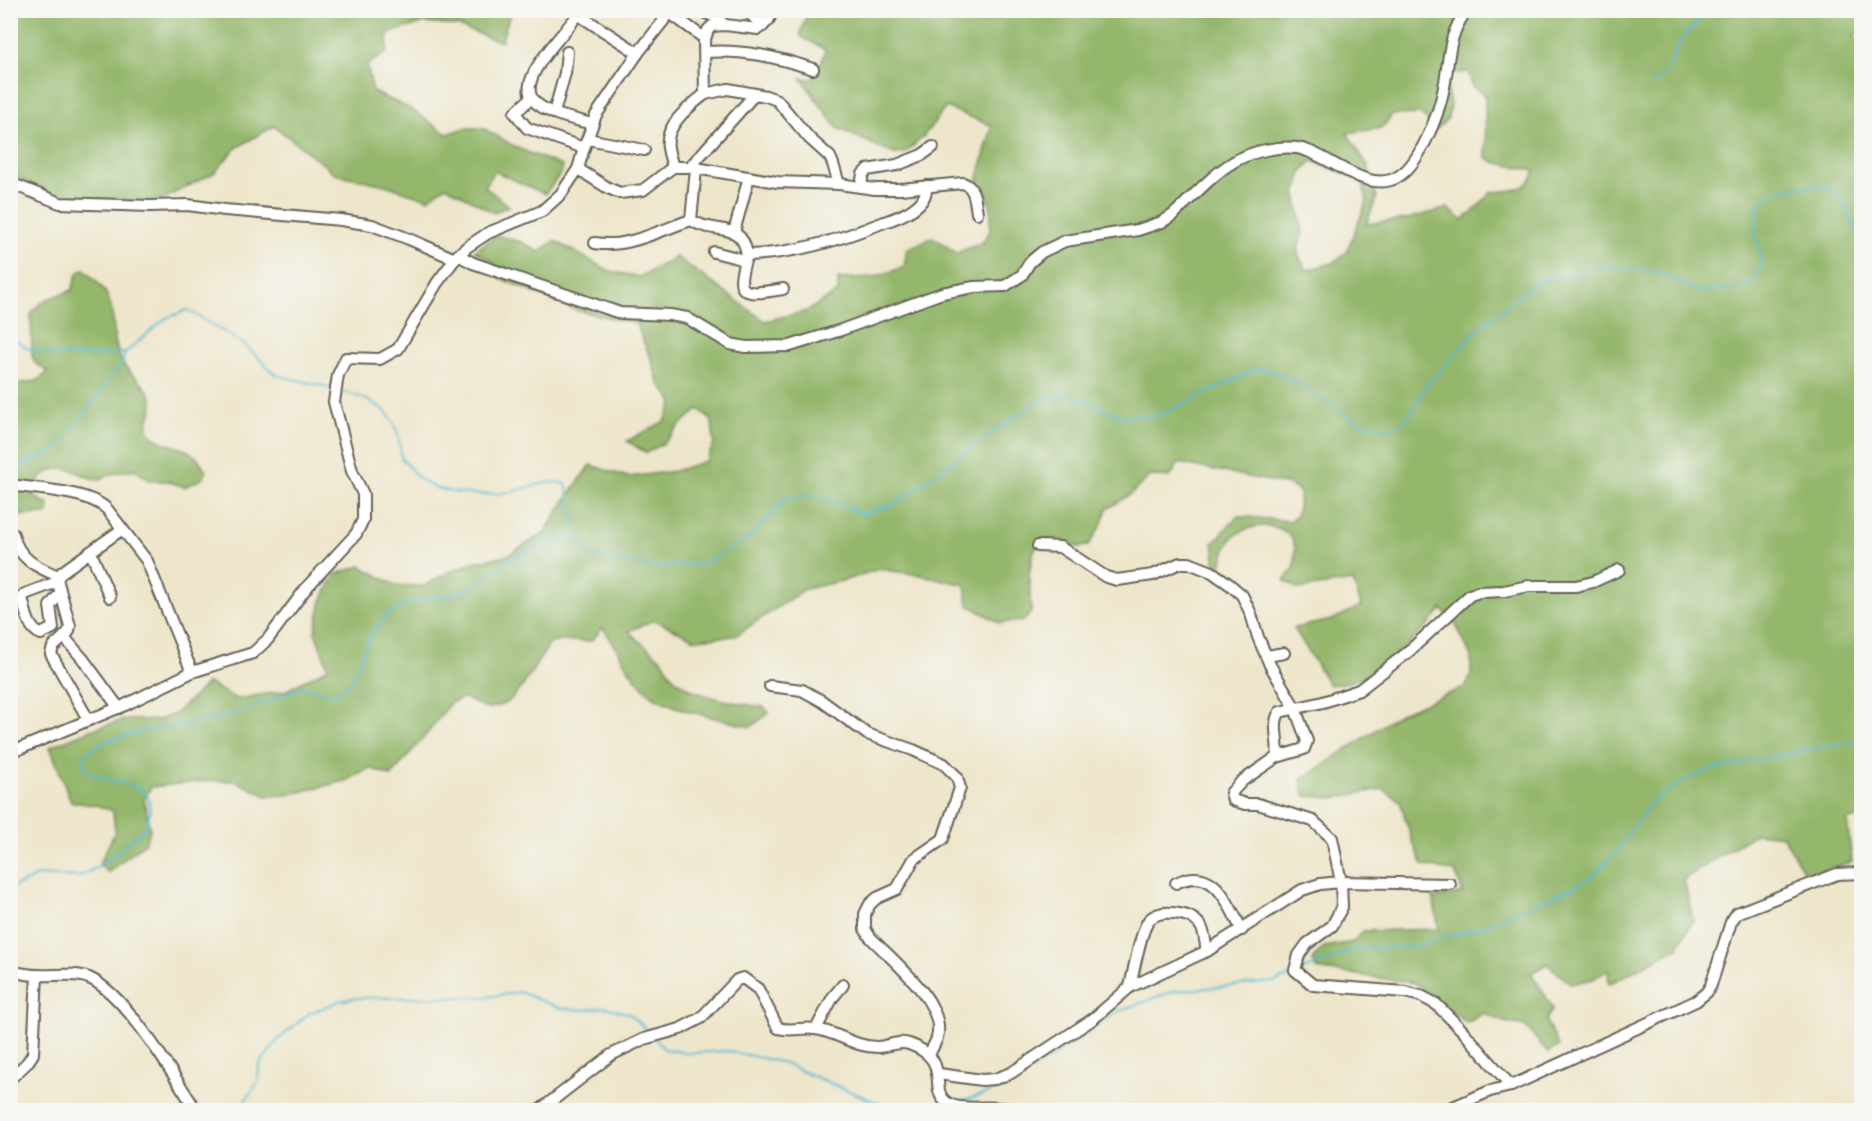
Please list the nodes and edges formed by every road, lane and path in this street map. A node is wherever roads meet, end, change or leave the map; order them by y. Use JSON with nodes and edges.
{"nodes":[{"id":1,"x":699,"y":10,"type":"edge"},
{"id":2,"x":746,"y":10,"type":"edge"},
{"id":3,"x":773,"y":10,"type":"edge"},
{"id":4,"x":1467,"y":10,"type":"edge"},
{"id":5,"x":671,"y":12,"type":"edge"},
{"id":6,"x":580,"y":13,"type":"edge"},
{"id":7,"x":725,"y":25,"type":"junction"},
{"id":8,"x":763,"y":26,"type":"junction"},
{"id":9,"x":704,"y":38,"type":"junction"},
{"id":10,"x":567,"y":52,"type":"dead end"},
{"id":11,"x":705,"y":52,"type":"junction"},
{"id":12,"x":638,"y":53,"type":"junction"},
{"id":13,"x":813,"y":69,"type":"dead end"},
{"id":14,"x":705,"y":94,"type":"junction"},
{"id":15,"x":755,"y":94,"type":"junction"},
{"id":16,"x":531,"y":98,"type":"junction"},
{"id":17,"x":554,"y":113,"type":"junction"},
{"id":18,"x":592,"y":124,"type":"junction"},
{"id":19,"x":586,"y":143,"type":"junction"},
{"id":20,"x":933,"y":147,"type":"dead end"},
{"id":21,"x":644,"y":150,"type":"dead end"},
{"id":22,"x":673,"y":167,"type":"junction"},
{"id":23,"x":693,"y":168,"type":"junction"},
{"id":24,"x":579,"y":169,"type":"junction"},
{"id":25,"x":749,"y":177,"type":"junction"},
{"id":26,"x":10,"y":183,"type":"edge"},
{"id":27,"x":839,"y":184,"type":"junction"},
{"id":28,"x":861,"y":186,"type":"junction"},
{"id":29,"x":927,"y":186,"type":"junction"},
{"id":30,"x":977,"y":213,"type":"dead end"},
{"id":31,"x":691,"y":220,"type":"junction"},
{"id":32,"x":734,"y":232,"type":"junction"},
{"id":33,"x":595,"y":243,"type":"dead end"},
{"id":34,"x":714,"y":252,"type":"dead end"},
{"id":35,"x":456,"y":257,"type":"junction"},
{"id":36,"x":746,"y":257,"type":"junction"},
{"id":37,"x":783,"y":289,"type":"dead end"},
{"id":38,"x":10,"y":485,"type":"edge"},
{"id":39,"x":122,"y":530,"type":"junction"},
{"id":40,"x":14,"y":534,"type":"dead end"},
{"id":41,"x":1038,"y":546,"type":"dead end"},
{"id":42,"x":91,"y":553,"type":"junction"},
{"id":43,"x":1619,"y":570,"type":"dead end"},
{"id":44,"x":58,"y":584,"type":"junction"},
{"id":45,"x":110,"y":597,"type":"dead end"},
{"id":46,"x":64,"y":637,"type":"junction"},
{"id":47,"x":1284,"y":652,"type":"dead end"},
{"id":48,"x":1267,"y":656,"type":"junction"},
{"id":49,"x":192,"y":672,"type":"junction"},
{"id":50,"x":770,"y":686,"type":"dead end"},
{"id":51,"x":119,"y":708,"type":"junction"},
{"id":52,"x":1295,"y":708,"type":"junction"},
{"id":53,"x":88,"y":719,"type":"junction"},
{"id":54,"x":10,"y":750,"type":"edge"},
{"id":55,"x":1277,"y":757,"type":"junction"},
{"id":56,"x":1862,"y":873,"type":"edge"},
{"id":57,"x":1341,"y":882,"type":"junction"},
{"id":58,"x":1176,"y":883,"type":"dead end"},
{"id":59,"x":1450,"y":884,"type":"dead end"},
{"id":60,"x":1242,"y":930,"type":"junction"},
{"id":61,"x":1207,"y":951,"type":"junction"},
{"id":62,"x":10,"y":971,"type":"edge"},
{"id":63,"x":37,"y":975,"type":"junction"},
{"id":64,"x":843,"y":985,"type":"dead end"},
{"id":65,"x":1130,"y":987,"type":"junction"},
{"id":66,"x":816,"y":1029,"type":"junction"},
{"id":67,"x":929,"y":1055,"type":"junction"},
{"id":68,"x":939,"y":1074,"type":"junction"},
{"id":69,"x":10,"y":1079,"type":"edge"},
{"id":70,"x":1511,"y":1086,"type":"junction"},
{"id":71,"x":552,"y":1106,"type":"edge"},
{"id":72,"x":196,"y":1110,"type":"edge"},
{"id":73,"x":540,"y":1110,"type":"edge"},
{"id":74,"x":1012,"y":1110,"type":"edge"},
{"id":75,"x":1446,"y":1110,"type":"edge"}],
"edges":[{"from":1,"to":7,"type":"street"},
{"from":2,"to":8,"type":"street"},
{"from":3,"to":8,"type":"street"},
{"from":4,"to":35,"type":"street"},
{"from":5,"to":9,"type":"street"},
{"from":5,"to":12,"type":"street"},
{"from":6,"to":12,"type":"street"},
{"from":6,"to":16,"type":"street"},
{"from":7,"to":8,"type":"street"},
{"from":7,"to":9,"type":"street"},
{"from":9,"to":11,"type":"street"},
{"from":10,"to":17,"type":"street"},
{"from":11,"to":13,"type":"street"},
{"from":11,"to":14,"type":"street"},
{"from":12,"to":18,"type":"street"},
{"from":14,"to":15,"type":"street"},
{"from":14,"to":22,"type":"street"},
{"from":15,"to":23,"type":"street"},
{"from":15,"to":27,"type":"street"},
{"from":16,"to":17,"type":"street"},
{"from":16,"to":19,"type":"street"},
{"from":17,"to":18,"type":"street"},
{"from":18,"to":19,"type":"street"},
{"from":19,"to":21,"type":"street"},
{"from":19,"to":24,"type":"street"},
{"from":20,"to":28,"type":"street"},
{"from":22,"to":23,"type":"street"},
{"from":22,"to":24,"type":"street"},
{"from":23,"to":25,"type":"street"},
{"from":23,"to":31,"type":"street"},
{"from":24,"to":35,"type":"street"},
{"from":25,"to":27,"type":"street"},
{"from":25,"to":32,"type":"street"},
{"from":26,"to":35,"type":"street"},
{"from":27,"to":28,"type":"street"},
{"from":28,"to":29,"type":"street"},
{"from":29,"to":30,"type":"street"},
{"from":29,"to":36,"type":"street"},
{"from":31,"to":32,"type":"street"},
{"from":31,"to":33,"type":"street"},
{"from":32,"to":36,"type":"street"},
{"from":34,"to":36,"type":"street"},
{"from":35,"to":49,"type":"street"},
{"from":36,"to":37,"type":"street"},
{"from":38,"to":39,"type":"street"},
{"from":39,"to":42,"type":"street"},
{"from":39,"to":49,"type":"street"},
{"from":40,"to":44,"type":"street"},
{"from":41,"to":48,"type":"street"},
{"from":42,"to":44,"type":"street"},
{"from":42,"to":45,"type":"street"},
{"from":43,"to":52,"type":"street"},
{"from":44,"to":44,"type":"street"},
{"from":44,"to":46,"type":"street"},
{"from":46,"to":51,"type":"street"},
{"from":46,"to":53,"type":"street"},
{"from":47,"to":48,"type":"street"},
{"from":48,"to":52,"type":"street"},
{"from":49,"to":51,"type":"street"},
{"from":50,"to":67,"type":"street"},
{"from":51,"to":53,"type":"street"},
{"from":52,"to":55,"type":"street"},
{"from":52,"to":55,"type":"street"},
{"from":53,"to":54,"type":"street"},
{"from":55,"to":57,"type":"street"},
{"from":56,"to":70,"type":"street"},
{"from":57,"to":59,"type":"street"},
{"from":57,"to":60,"type":"street"},
{"from":57,"to":70,"type":"street"},
{"from":58,"to":60,"type":"street"},
{"from":60,"to":61,"type":"street"},
{"from":61,"to":65,"type":"street"},
{"from":61,"to":65,"type":"street"},
{"from":62,"to":63,"type":"street"},
{"from":63,"to":69,"type":"street"},
{"from":63,"to":72,"type":"street"},
{"from":64,"to":66,"type":"street"},
{"from":65,"to":68,"type":"street"},
{"from":66,"to":67,"type":"street"},
{"from":66,"to":71,"type":"street"},
{"from":67,"to":68,"type":"street"},
{"from":68,"to":74,"type":"street"},
{"from":70,"to":75,"type":"street"},
{"from":71,"to":73,"type":"street"}]}
